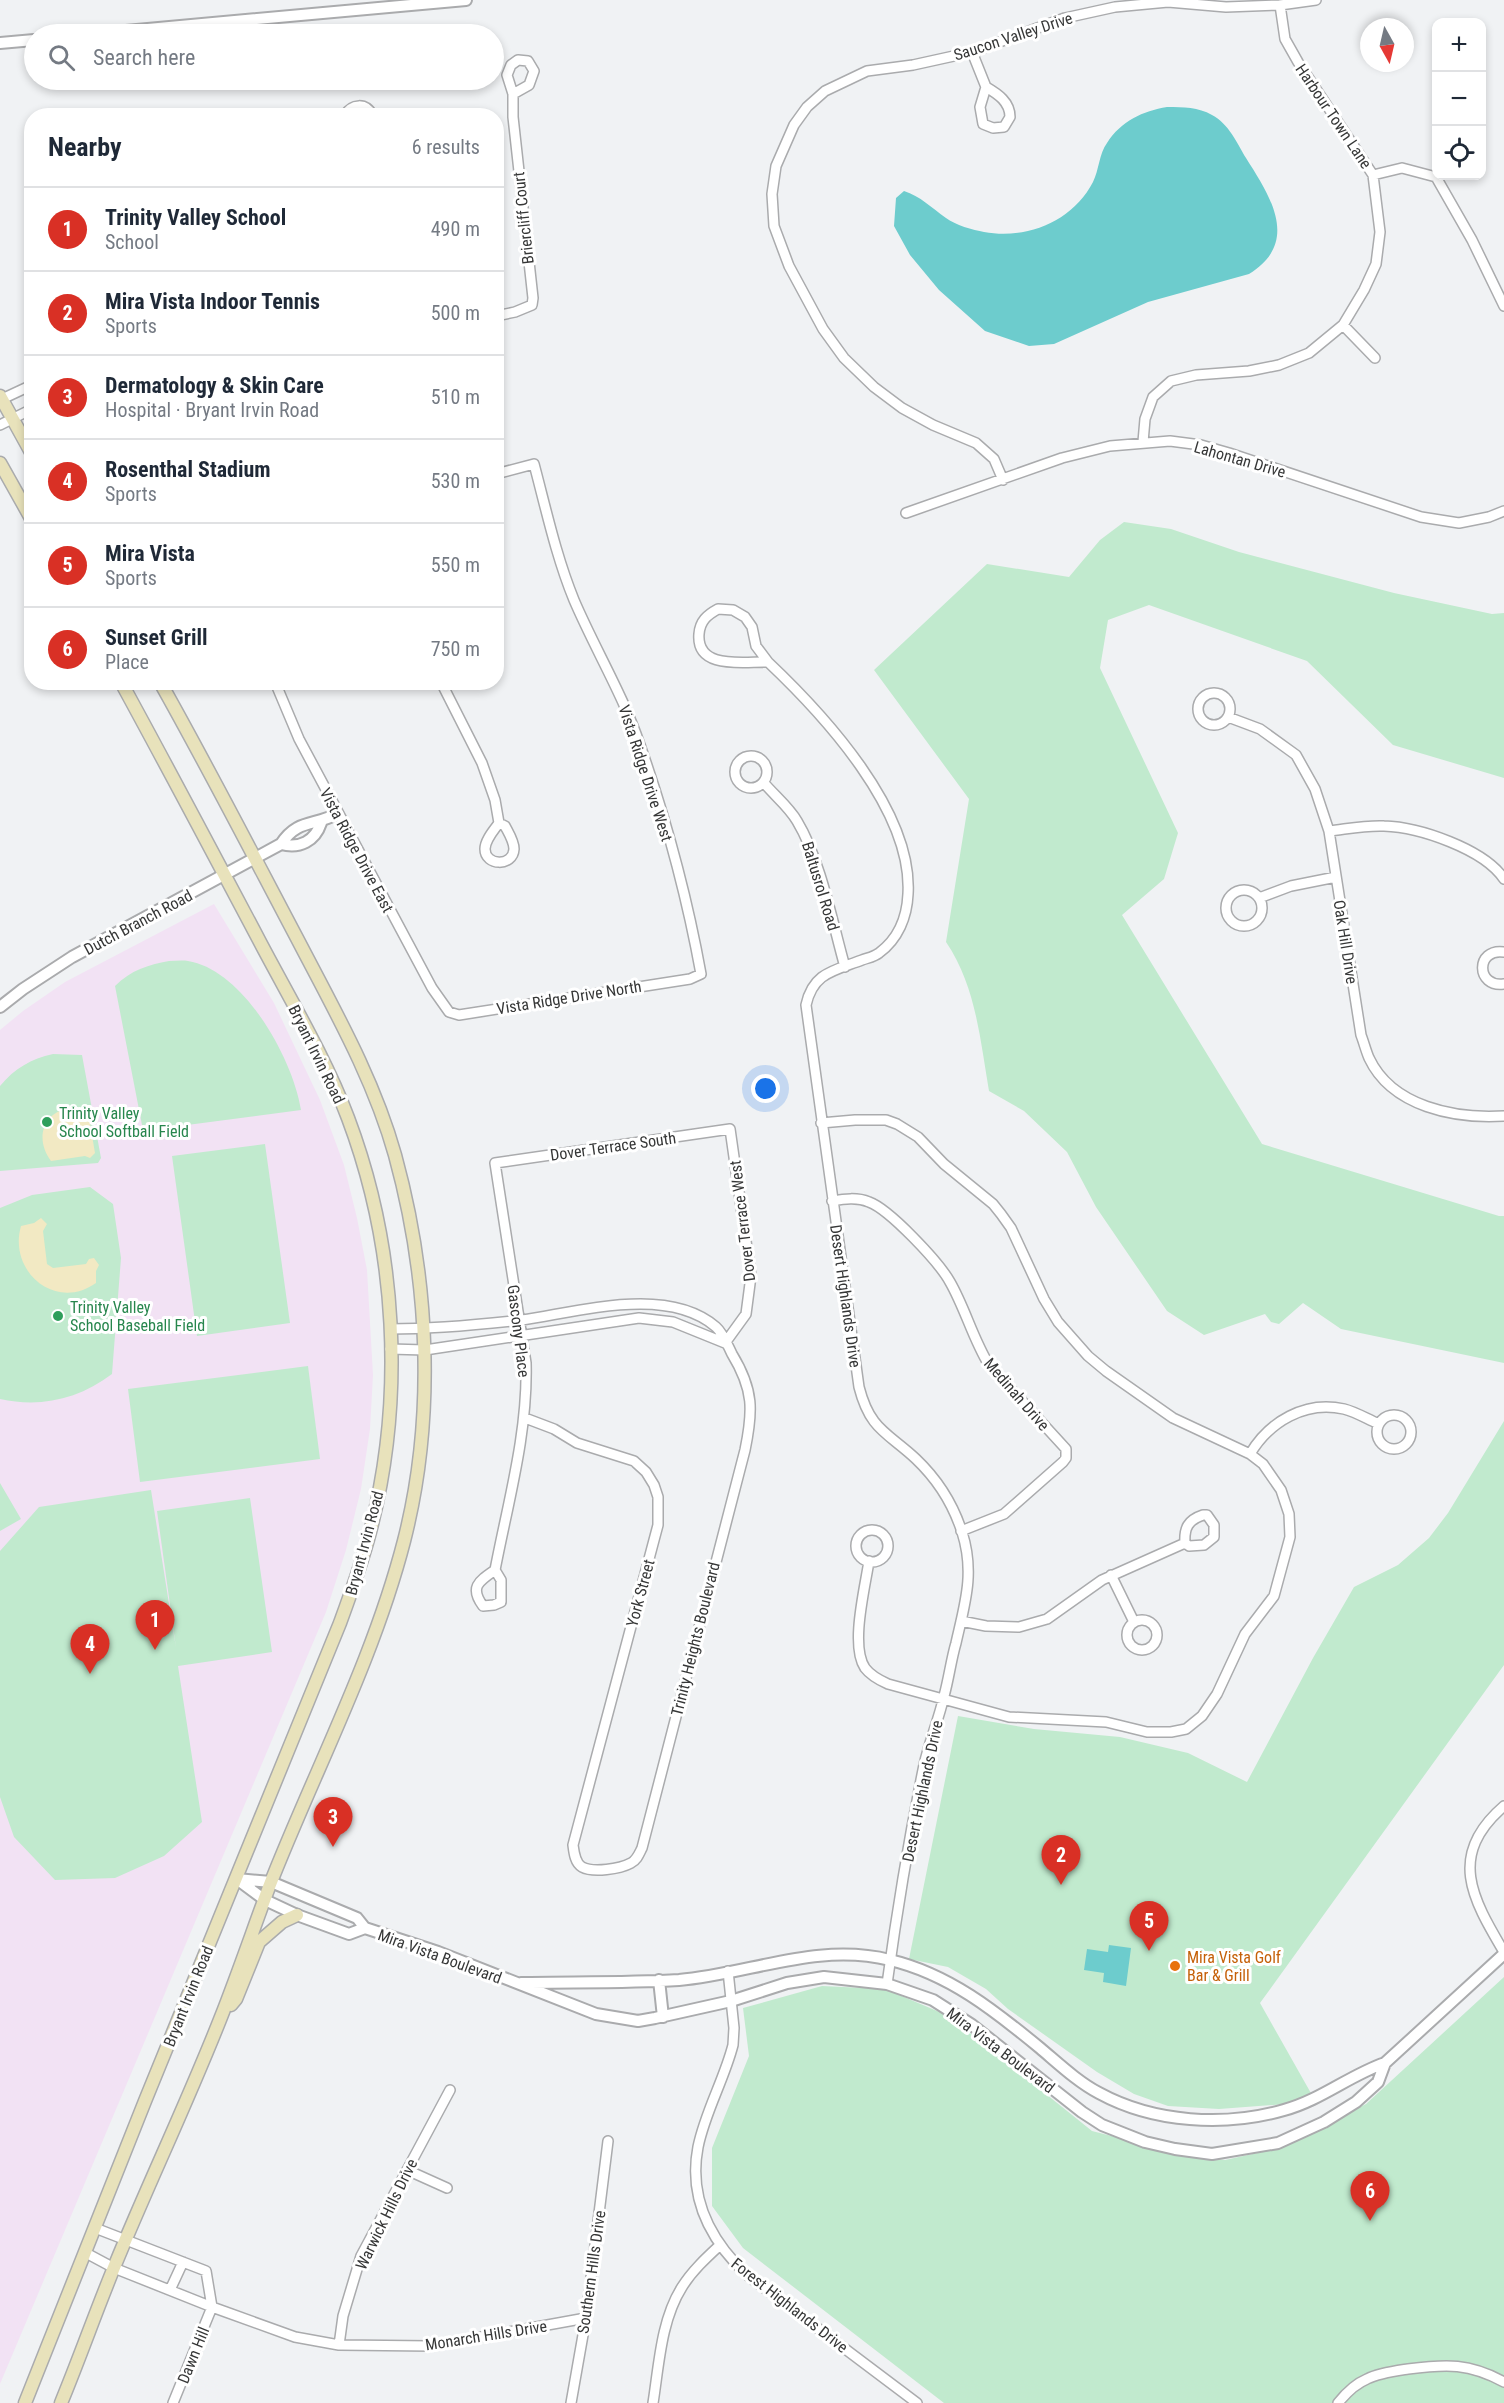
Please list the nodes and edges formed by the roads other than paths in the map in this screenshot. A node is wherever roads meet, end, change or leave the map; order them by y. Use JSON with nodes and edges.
{"nodes":[{"id":1,"x":466,"y":0,"type":"edge"},
{"id":2,"x":1316,"y":0,"type":"edge"},
{"id":3,"x":1280,"y":5,"type":"junction"},
{"id":4,"x":203,"y":24,"type":"edge"},
{"id":5,"x":24,"y":41,"type":"edge"},
{"id":6,"x":0,"y":43,"type":"edge"},
{"id":7,"x":972,"y":52,"type":"junction"},
{"id":8,"x":986,"y":87,"type":"dead end"},
{"id":9,"x":513,"y":94,"type":"dead end"},
{"id":10,"x":353,"y":108,"type":"edge"},
{"id":11,"x":367,"y":108,"type":"edge"},
{"id":12,"x":1373,"y":175,"type":"junction"},
{"id":13,"x":1504,"y":306,"type":"edge"},
{"id":14,"x":504,"y":314,"type":"edge"},
{"id":15,"x":1342,"y":325,"type":"junction"},
{"id":16,"x":1375,"y":358,"type":"dead end"},
{"id":17,"x":24,"y":388,"type":"edge"},
{"id":18,"x":0,"y":398,"type":"edge"},
{"id":19,"x":24,"y":413,"type":"edge"},
{"id":20,"x":12,"y":419,"type":"junction"},
{"id":21,"x":0,"y":425,"type":"edge"},
{"id":22,"x":24,"y":440,"type":"edge"},
{"id":23,"x":1143,"y":442,"type":"junction"},
{"id":24,"x":0,"y":462,"type":"edge"},
{"id":25,"x":504,"y":472,"type":"edge"},
{"id":26,"x":1003,"y":480,"type":"junction"},
{"id":27,"x":24,"y":506,"type":"edge"},
{"id":28,"x":1504,"y":511,"type":"edge"},
{"id":29,"x":906,"y":513,"type":"dead end"},
{"id":30,"x":768,"y":662,"type":"junction"},
{"id":31,"x":125,"y":690,"type":"edge"},
{"id":32,"x":164,"y":690,"type":"edge"},
{"id":33,"x":279,"y":690,"type":"edge"},
{"id":34,"x":445,"y":690,"type":"edge"},
{"id":35,"x":1228,"y":717,"type":"dead end"},
{"id":36,"x":764,"y":783,"type":"dead end"},
{"id":37,"x":337,"y":814,"type":"junction"},
{"id":38,"x":321,"y":823,"type":"junction"},
{"id":39,"x":499,"y":823,"type":"dead end"},
{"id":40,"x":1329,"y":831,"type":"junction"},
{"id":41,"x":281,"y":844,"type":"junction"},
{"id":42,"x":255,"y":858,"type":"junction"},
{"id":43,"x":225,"y":875,"type":"junction"},
{"id":44,"x":1336,"y":877,"type":"junction"},
{"id":45,"x":1504,"y":879,"type":"edge"},
{"id":46,"x":1259,"y":898,"type":"junction"},
{"id":47,"x":1503,"y":949,"type":"edge"},
{"id":48,"x":845,"y":967,"type":"junction"},
{"id":49,"x":690,"y":979,"type":"joint"},
{"id":50,"x":1504,"y":984,"type":"edge"},
{"id":51,"x":0,"y":1007,"type":"edge"},
{"id":52,"x":449,"y":1012,"type":"joint"},
{"id":53,"x":1504,"y":1116,"type":"edge"},
{"id":54,"x":822,"y":1123,"type":"junction"},
{"id":55,"x":730,"y":1129,"type":"joint"},
{"id":56,"x":495,"y":1163,"type":"joint"},
{"id":57,"x":832,"y":1200,"type":"junction"},
{"id":58,"x":519,"y":1320,"type":"junction"},
{"id":59,"x":390,"y":1329,"type":"junction"},
{"id":60,"x":423,"y":1329,"type":"junction"},
{"id":61,"x":521,"y":1335,"type":"junction"},
{"id":62,"x":725,"y":1343,"type":"junction"},
{"id":63,"x":390,"y":1350,"type":"junction"},
{"id":64,"x":425,"y":1350,"type":"junction"},
{"id":65,"x":525,"y":1418,"type":"junction"},
{"id":66,"x":1379,"y":1424,"type":"dead end"},
{"id":67,"x":1250,"y":1454,"type":"junction"},
{"id":68,"x":962,"y":1531,"type":"junction"},
{"id":69,"x":1185,"y":1543,"type":"dead end"},
{"id":70,"x":869,"y":1562,"type":"dead end"},
{"id":71,"x":495,"y":1570,"type":"dead end"},
{"id":72,"x":1111,"y":1575,"type":"junction"},
{"id":73,"x":961,"y":1621,"type":"junction"},
{"id":74,"x":1134,"y":1622,"type":"dead end"},
{"id":75,"x":944,"y":1698,"type":"junction"},
{"id":76,"x":1504,"y":1806,"type":"edge"},
{"id":77,"x":573,"y":1845,"type":"joint"},
{"id":78,"x":237,"y":1879,"type":"junction"},
{"id":79,"x":271,"y":1882,"type":"junction"},
{"id":80,"x":265,"y":1900,"type":"junction"},
{"id":81,"x":297,"y":1915,"type":"junction"},
{"id":82,"x":365,"y":1928,"type":"junction"},
{"id":83,"x":1504,"y":1953,"type":"edge"},
{"id":84,"x":891,"y":1960,"type":"junction"},
{"id":85,"x":728,"y":1971,"type":"junction"},
{"id":86,"x":659,"y":1980,"type":"junction"},
{"id":87,"x":515,"y":1983,"type":"junction"},
{"id":88,"x":887,"y":1984,"type":"junction"},
{"id":89,"x":731,"y":2001,"type":"junction"},
{"id":90,"x":663,"y":2017,"type":"junction"},
{"id":91,"x":221,"y":2018,"type":"junction"},
{"id":92,"x":1385,"y":2063,"type":"junction"},
{"id":93,"x":450,"y":2090,"type":"dead end"},
{"id":94,"x":608,"y":2141,"type":"dead end"},
{"id":95,"x":407,"y":2170,"type":"junction"},
{"id":96,"x":447,"y":2188,"type":"dead end"},
{"id":97,"x":95,"y":2228,"type":"junction"},
{"id":98,"x":126,"y":2240,"type":"junction"},
{"id":99,"x":719,"y":2246,"type":"junction"},
{"id":100,"x":86,"y":2253,"type":"junction"},
{"id":101,"x":183,"y":2262,"type":"junction"},
{"id":102,"x":114,"y":2268,"type":"junction"},
{"id":103,"x":170,"y":2290,"type":"junction"},
{"id":104,"x":212,"y":2307,"type":"junction"},
{"id":105,"x":586,"y":2318,"type":"junction"},
{"id":106,"x":339,"y":2345,"type":"junction"},
{"id":107,"x":1504,"y":2382,"type":"edge"},
{"id":108,"x":26,"y":2403,"type":"edge"},
{"id":109,"x":61,"y":2403,"type":"edge"},
{"id":110,"x":173,"y":2403,"type":"edge"},
{"id":111,"x":572,"y":2403,"type":"edge"},
{"id":112,"x":653,"y":2403,"type":"edge"},
{"id":113,"x":917,"y":2403,"type":"edge"},
{"id":114,"x":1338,"y":2403,"type":"edge"}],
"edges":[{"from":1,"to":4,"type":"street"},
{"from":2,"to":3,"type":"street","name":"Saucon Valley Drive"},
{"from":3,"to":7,"type":"street","name":"Saucon Valley Drive"},
{"from":3,"to":12,"type":"street","name":"Harbour Town Lane"},
{"from":5,"to":6,"type":"street"},
{"from":7,"to":8,"type":"street"},
{"from":7,"to":26,"type":"street","name":"Saucon Valley Drive"},
{"from":9,"to":14,"type":"street","name":"Briercliff Court"},
{"from":10,"to":11,"type":"street"},
{"from":12,"to":13,"type":"street"},
{"from":12,"to":15,"type":"street","name":"Harbour Town Lane"},
{"from":15,"to":16,"type":"street"},
{"from":15,"to":23,"type":"street","name":"Harbour Town Lane"},
{"from":17,"to":18,"type":"street"},
{"from":18,"to":20,"type":"main road"},
{"from":19,"to":20,"type":"street"},
{"from":20,"to":21,"type":"street"},
{"from":20,"to":22,"type":"main road"},
{"from":23,"to":26,"type":"street","name":"Lahontan Drive"},
{"from":23,"to":28,"type":"street","name":"Lahontan Drive"},
{"from":24,"to":27,"type":"main road"},
{"from":25,"to":49,"type":"street","name":"Vista Ridge Drive West"},
{"from":26,"to":29,"type":"street","name":"Lahontan Drive"},
{"from":30,"to":30,"type":"street","name":"Desert Highlands Drive"},
{"from":30,"to":48,"type":"street","name":"Desert Highlands Drive"},
{"from":31,"to":43,"type":"main road","name":"Bryant Irvin Road"},
{"from":32,"to":42,"type":"main road","name":"Bryant Irvin Road"},
{"from":33,"to":37,"type":"street","name":"Vista Ridge Drive East"},
{"from":34,"to":39,"type":"street"},
{"from":35,"to":40,"type":"street","name":"Oak Hill Drive"},
{"from":36,"to":48,"type":"street","name":"Baltusrol Road"},
{"from":37,"to":38,"type":"street","name":"Dutch Branch Road"},
{"from":37,"to":52,"type":"street","name":"Vista Ridge Drive East"},
{"from":38,"to":41,"type":"street","name":"Dutch Branch Road"},
{"from":38,"to":41,"type":"street","name":"Dutch Branch Road"},
{"from":40,"to":44,"type":"street","name":"Oak Hill Drive"},
{"from":40,"to":45,"type":"street"},
{"from":41,"to":42,"type":"street","name":"Dutch Branch Road"},
{"from":42,"to":43,"type":"street","name":"Dutch Branch Road"},
{"from":42,"to":60,"type":"main road","name":"Bryant Irvin Road"},
{"from":43,"to":51,"type":"street","name":"Dutch Branch Road"},
{"from":43,"to":59,"type":"main road","name":"Bryant Irvin Road"},
{"from":44,"to":46,"type":"street"},
{"from":44,"to":53,"type":"street","name":"Oak Hill Drive"},
{"from":46,"to":46,"type":"street"},
{"from":47,"to":50,"type":"street"},
{"from":48,"to":54,"type":"street","name":"Desert Highlands Drive"},
{"from":49,"to":52,"type":"street","name":"Vista Ridge Drive North"},
{"from":54,"to":57,"type":"street","name":"Desert Highlands Drive"},
{"from":54,"to":67,"type":"street"},
{"from":55,"to":56,"type":"street","name":"Dover Terrace South"},
{"from":55,"to":62,"type":"street","name":"Dover Terrace West"},
{"from":56,"to":58,"type":"street","name":"Gascony Place"},
{"from":57,"to":68,"type":"street","name":"Desert Highlands Drive"},
{"from":57,"to":68,"type":"street","name":"Medinah Drive"},
{"from":58,"to":60,"type":"street","name":"Trinity Heights Boulevard"},
{"from":58,"to":61,"type":"street","name":"Gascony Place"},
{"from":58,"to":62,"type":"street","name":"Trinity Heights Boulevard"},
{"from":59,"to":60,"type":"street","name":"Trinity Heights Boulevard"},
{"from":59,"to":63,"type":"main road","name":"Bryant Irvin Road"},
{"from":60,"to":64,"type":"main road","name":"Bryant Irvin Road"},
{"from":61,"to":62,"type":"street"},
{"from":61,"to":64,"type":"street"},
{"from":61,"to":65,"type":"street","name":"Gascony Place"},
{"from":62,"to":77,"type":"street","name":"Trinity Heights Boulevard"},
{"from":63,"to":64,"type":"street"},
{"from":63,"to":78,"type":"main road","name":"Bryant Irvin Road"},
{"from":64,"to":79,"type":"main road","name":"Bryant Irvin Road"},
{"from":65,"to":71,"type":"street","name":"Gascony Place"},
{"from":65,"to":77,"type":"street","name":"York Street"},
{"from":66,"to":67,"type":"street"},
{"from":67,"to":75,"type":"street"},
{"from":68,"to":73,"type":"street","name":"Desert Highlands Drive"},
{"from":69,"to":72,"type":"street"},
{"from":70,"to":75,"type":"street"},
{"from":72,"to":73,"type":"street"},
{"from":72,"to":74,"type":"street"},
{"from":73,"to":75,"type":"street","name":"Desert Highlands Drive"},
{"from":75,"to":84,"type":"street","name":"Desert Highlands Drive"},
{"from":76,"to":83,"type":"street"},
{"from":78,"to":79,"type":"street","name":"Mira Vista Boulevard"},
{"from":78,"to":80,"type":"street","name":"Mira Vista Boulevard"},
{"from":78,"to":97,"type":"main road","name":"Bryant Irvin Road"},
{"from":79,"to":80,"type":"main road","name":"Bryant Irvin Road"},
{"from":79,"to":82,"type":"street","name":"Mira Vista Boulevard"},
{"from":80,"to":81,"type":"street","name":"Mira Vista Boulevard"},
{"from":80,"to":91,"type":"main road","name":"Bryant Irvin Road"},
{"from":81,"to":82,"type":"street","name":"Mira Vista Boulevard"},
{"from":81,"to":91,"type":"main road"},
{"from":82,"to":87,"type":"street","name":"Mira Vista Boulevard"},
{"from":83,"to":92,"type":"street","name":"Mira Vista Boulevard"},
{"from":84,"to":85,"type":"street","name":"Mira Vista Boulevard"},
{"from":84,"to":88,"type":"street","name":"Desert Highlands Drive"},
{"from":84,"to":92,"type":"street","name":"Mira Vista Boulevard"},
{"from":85,"to":86,"type":"street","name":"Mira Vista Boulevard"},
{"from":85,"to":89,"type":"street","name":"Forest Highlands Drive"},
{"from":86,"to":87,"type":"street","name":"Mira Vista Boulevard"},
{"from":86,"to":90,"type":"street"},
{"from":87,"to":90,"type":"street","name":"Mira Vista Boulevard"},
{"from":88,"to":89,"type":"street","name":"Mira Vista Boulevard"},
{"from":88,"to":92,"type":"street","name":"Mira Vista Boulevard"},
{"from":89,"to":90,"type":"street","name":"Mira Vista Boulevard"},
{"from":89,"to":99,"type":"street","name":"Forest Highlands Drive"},
{"from":91,"to":98,"type":"main road","name":"Bryant Irvin Road"},
{"from":93,"to":95,"type":"street","name":"Warwick Hills Drive"},
{"from":94,"to":105,"type":"street","name":"Southern Hills Drive"},
{"from":95,"to":96,"type":"street"},
{"from":95,"to":106,"type":"street","name":"Warwick Hills Drive"},
{"from":97,"to":98,"type":"street"},
{"from":97,"to":100,"type":"main road","name":"Bryant Irvin Road"},
{"from":98,"to":101,"type":"street"},
{"from":98,"to":102,"type":"main road","name":"Bryant Irvin Road"},
{"from":99,"to":112,"type":"street"},
{"from":99,"to":113,"type":"street","name":"Forest Highlands Drive"},
{"from":100,"to":102,"type":"street","name":"Monarch Hills Drive"},
{"from":100,"to":108,"type":"main road","name":"Bryant Irvin Road"},
{"from":101,"to":103,"type":"street"},
{"from":101,"to":104,"type":"street"},
{"from":102,"to":103,"type":"street","name":"Monarch Hills Drive"},
{"from":102,"to":109,"type":"main road","name":"Bryant Irvin Road"},
{"from":103,"to":104,"type":"street","name":"Monarch Hills Drive"},
{"from":104,"to":106,"type":"street","name":"Monarch Hills Drive"},
{"from":104,"to":110,"type":"street","name":"Dawn Hill"},
{"from":105,"to":106,"type":"street","name":"Monarch Hills Drive"},
{"from":105,"to":111,"type":"street","name":"Southern Hills Drive"},
{"from":107,"to":114,"type":"street"}]}
